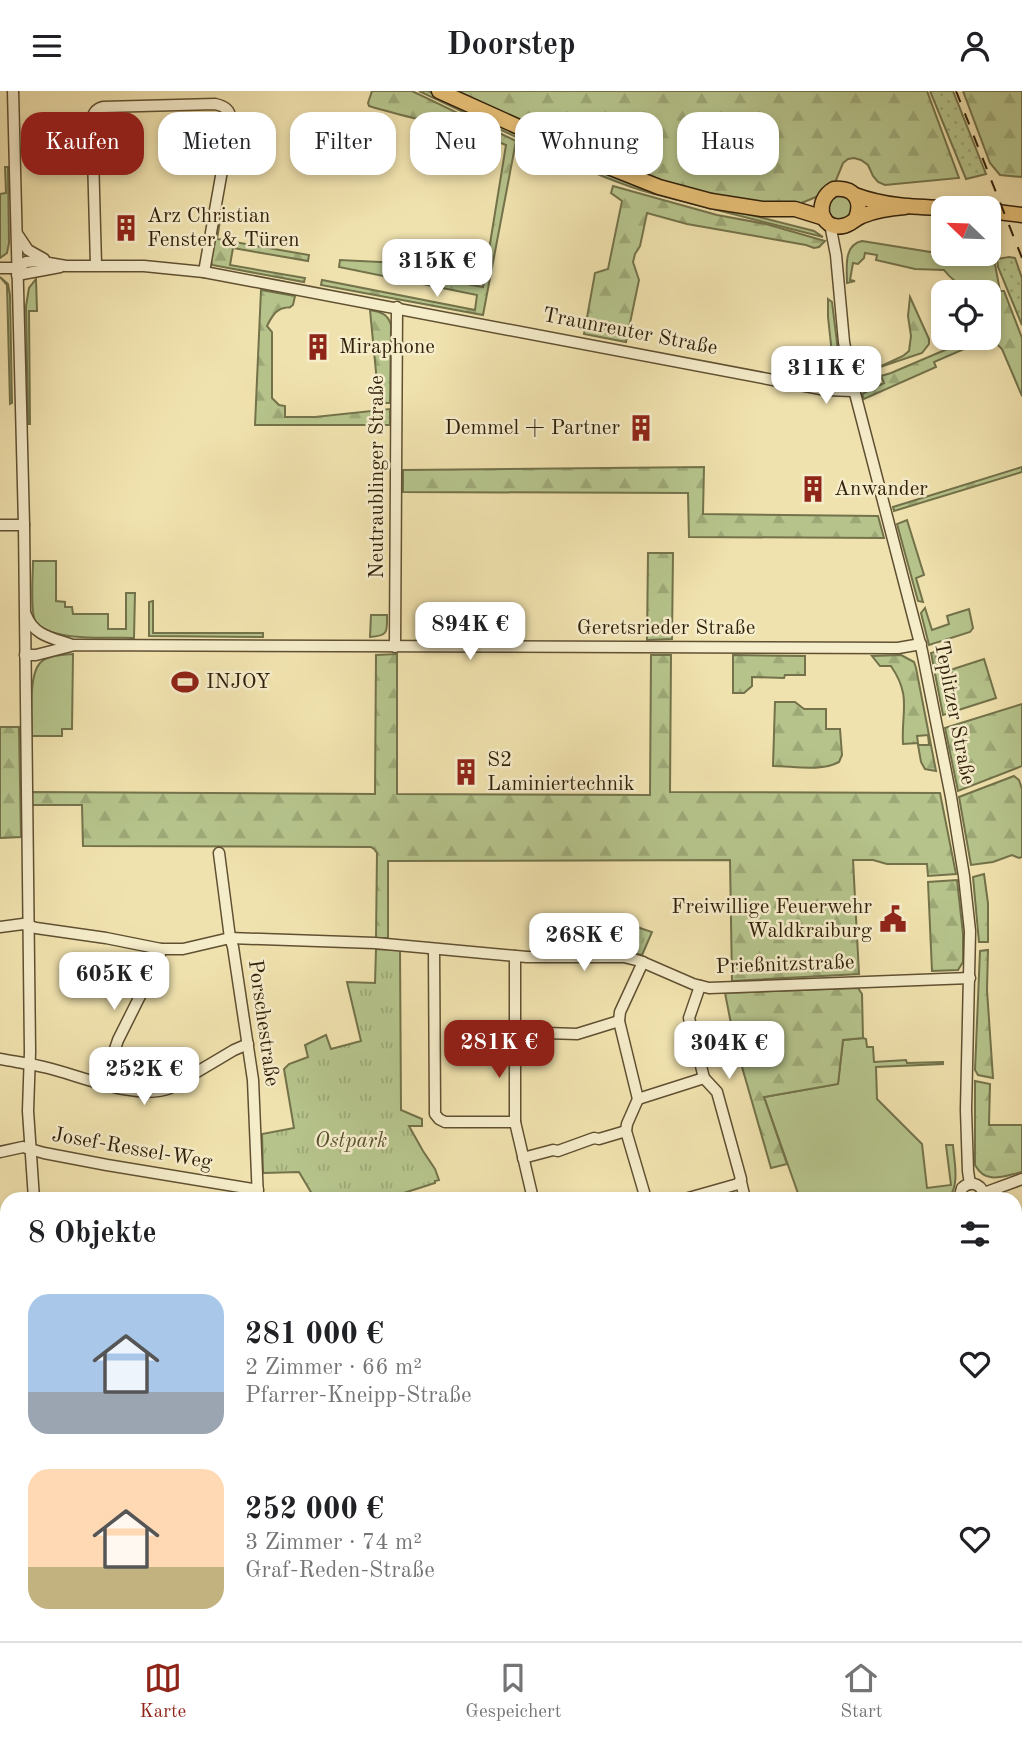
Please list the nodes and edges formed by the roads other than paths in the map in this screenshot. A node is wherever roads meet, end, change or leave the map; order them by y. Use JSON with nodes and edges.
{"nodes":[{"id":1,"x":13,"y":91,"type":"edge"},
{"id":2,"x":439,"y":91,"type":"edge"},
{"id":3,"x":855,"y":195,"type":"junction"},
{"id":4,"x":823,"y":198,"type":"junction"},
{"id":5,"x":905,"y":207,"type":"junction"},
{"id":6,"x":931,"y":208,"type":"edge"},
{"id":7,"x":795,"y":209,"type":"junction"},
{"id":8,"x":1001,"y":212,"type":"edge"},
{"id":9,"x":1022,"y":215,"type":"edge"},
{"id":10,"x":827,"y":221,"type":"junction"},
{"id":11,"x":852,"y":221,"type":"junction"},
{"id":12,"x":16,"y":233,"type":"junction"},
{"id":13,"x":836,"y":259,"type":"junction"},
{"id":14,"x":62,"y":264,"type":"junction"},
{"id":15,"x":96,"y":265,"type":"junction"},
{"id":16,"x":0,"y":268,"type":"edge"},
{"id":17,"x":17,"y":271,"type":"junction"},
{"id":18,"x":204,"y":272,"type":"junction"},
{"id":19,"x":397,"y":307,"type":"junction"},
{"id":20,"x":854,"y":391,"type":"junction"},
{"id":21,"x":23,"y":524,"type":"junction"},
{"id":22,"x":0,"y":525,"type":"edge"},
{"id":23,"x":24,"y":612,"type":"junction"},
{"id":24,"x":921,"y":644,"type":"junction"},
{"id":25,"x":69,"y":645,"type":"junction"},
{"id":26,"x":395,"y":647,"type":"junction"},
{"id":27,"x":25,"y":651,"type":"junction"},
{"id":28,"x":25,"y":681,"type":"junction"},
{"id":29,"x":219,"y":853,"type":"dead end"},
{"id":30,"x":28,"y":925,"type":"junction"},
{"id":31,"x":0,"y":927,"type":"edge"},
{"id":32,"x":230,"y":938,"type":"junction"},
{"id":33,"x":161,"y":949,"type":"junction"},
{"id":34,"x":434,"y":949,"type":"junction"},
{"id":35,"x":515,"y":956,"type":"junction"},
{"id":36,"x":643,"y":962,"type":"junction"},
{"id":37,"x":970,"y":978,"type":"junction"},
{"id":38,"x":700,"y":986,"type":"junction"},
{"id":39,"x":619,"y":1021,"type":"junction"},
{"id":40,"x":514,"y":1032,"type":"junction"},
{"id":41,"x":248,"y":1044,"type":"junction"},
{"id":42,"x":0,"y":1059,"type":"edge"},
{"id":43,"x":30,"y":1064,"type":"junction"},
{"id":44,"x":705,"y":1078,"type":"junction"},
{"id":45,"x":103,"y":1084,"type":"junction"},
{"id":46,"x":638,"y":1099,"type":"junction"},
{"id":47,"x":515,"y":1122,"type":"junction"},
{"id":48,"x":626,"y":1131,"type":"junction"},
{"id":49,"x":32,"y":1149,"type":"junction"},
{"id":50,"x":0,"y":1152,"type":"edge"},
{"id":51,"x":523,"y":1158,"type":"junction"},
{"id":52,"x":1022,"y":1179,"type":"edge"},
{"id":53,"x":741,"y":1180,"type":"junction"},
{"id":54,"x":970,"y":1184,"type":"junction"},
{"id":55,"x":34,"y":1192,"type":"edge"},
{"id":56,"x":243,"y":1192,"type":"edge"},
{"id":57,"x":258,"y":1192,"type":"edge"},
{"id":58,"x":531,"y":1192,"type":"edge"},
{"id":59,"x":644,"y":1192,"type":"edge"},
{"id":60,"x":710,"y":1192,"type":"edge"},
{"id":61,"x":744,"y":1192,"type":"edge"},
{"id":62,"x":961,"y":1192,"type":"edge"},
{"id":63,"x":982,"y":1192,"type":"edge"},
{"id":64,"x":993,"y":1192,"type":"edge"}],
"edges":[{"from":1,"to":12,"type":"street"},
{"from":2,"to":7,"type":"main road"},
{"from":3,"to":4,"type":"main road"},
{"from":3,"to":5,"type":"main road"},
{"from":3,"to":11,"type":"main road"},
{"from":4,"to":7,"type":"main road"},
{"from":4,"to":10,"type":"main road"},
{"from":5,"to":6,"type":"main road"},
{"from":5,"to":11,"type":"main road"},
{"from":7,"to":10,"type":"main road"},
{"from":8,"to":9,"type":"main road"},
{"from":10,"to":11,"type":"main road"},
{"from":10,"to":13,"type":"street","name":"Teplitzer Straße"},
{"from":11,"to":13,"type":"street","name":"Teplitzer Straße"},
{"from":12,"to":14,"type":"street","name":"Traunreuter Straße"},
{"from":12,"to":17,"type":"street"},
{"from":13,"to":20,"type":"street","name":"Teplitzer Straße"},
{"from":14,"to":15,"type":"street","name":"Traunreuter Straße"},
{"from":14,"to":17,"type":"street","name":"Traunreuter Straße"},
{"from":15,"to":18,"type":"street","name":"Traunreuter Straße"},
{"from":15,"to":18,"type":"street"},
{"from":16,"to":17,"type":"street","name":"Traunreuter Straße"},
{"from":17,"to":21,"type":"street"},
{"from":18,"to":19,"type":"street","name":"Traunreuter Straße"},
{"from":19,"to":20,"type":"street","name":"Traunreuter Straße"},
{"from":19,"to":26,"type":"street","name":"Neutraublinger Straße"},
{"from":20,"to":24,"type":"street","name":"Teplitzer Straße"},
{"from":21,"to":22,"type":"street"},
{"from":21,"to":23,"type":"street"},
{"from":23,"to":25,"type":"street","name":"Geretsrieder Straße"},
{"from":23,"to":27,"type":"street"},
{"from":24,"to":26,"type":"street","name":"Geretsrieder Straße"},
{"from":24,"to":37,"type":"street","name":"Teplitzer Straße"},
{"from":25,"to":26,"type":"street","name":"Geretsrieder Straße"},
{"from":25,"to":27,"type":"street","name":"Geretsrieder Straße"},
{"from":25,"to":28,"type":"street","name":"Geretsrieder Straße"},
{"from":27,"to":28,"type":"street"},
{"from":28,"to":30,"type":"street"},
{"from":29,"to":32,"type":"street","name":"Porschestraße"},
{"from":30,"to":31,"type":"street","name":"Prießnitzstraße"},
{"from":30,"to":33,"type":"street","name":"Prießnitzstraße"},
{"from":30,"to":43,"type":"street"},
{"from":32,"to":33,"type":"street","name":"Prießnitzstraße"},
{"from":32,"to":34,"type":"street","name":"Prießnitzstraße"},
{"from":32,"to":41,"type":"street","name":"Porschestraße"},
{"from":33,"to":45,"type":"street"},
{"from":34,"to":35,"type":"street","name":"Prießnitzstraße"},
{"from":34,"to":47,"type":"street"},
{"from":35,"to":36,"type":"street","name":"Prießnitzstraße"},
{"from":35,"to":40,"type":"street"},
{"from":36,"to":38,"type":"street","name":"Prießnitzstraße"},
{"from":36,"to":39,"type":"street"},
{"from":37,"to":38,"type":"street","name":"Prießnitzstraße"},
{"from":37,"to":54,"type":"street","name":"Teplitzer Straße"},
{"from":38,"to":44,"type":"street"},
{"from":39,"to":40,"type":"street"},
{"from":39,"to":46,"type":"street"},
{"from":40,"to":47,"type":"street"},
{"from":41,"to":45,"type":"street"},
{"from":41,"to":57,"type":"street","name":"Porschestraße"},
{"from":42,"to":43,"type":"street"},
{"from":43,"to":45,"type":"street"},
{"from":43,"to":49,"type":"street"},
{"from":44,"to":46,"type":"street"},
{"from":44,"to":53,"type":"street"},
{"from":46,"to":48,"type":"street"},
{"from":47,"to":51,"type":"street"},
{"from":48,"to":51,"type":"street"},
{"from":48,"to":59,"type":"street"},
{"from":49,"to":50,"type":"street","name":"Josef-Ressel-Weg"},
{"from":49,"to":55,"type":"street"},
{"from":49,"to":56,"type":"street","name":"Josef-Ressel-Weg"},
{"from":51,"to":58,"type":"street"},
{"from":52,"to":64,"type":"street"},
{"from":53,"to":60,"type":"street"},
{"from":53,"to":61,"type":"street"},
{"from":54,"to":62,"type":"street"},
{"from":54,"to":63,"type":"street"}]}
